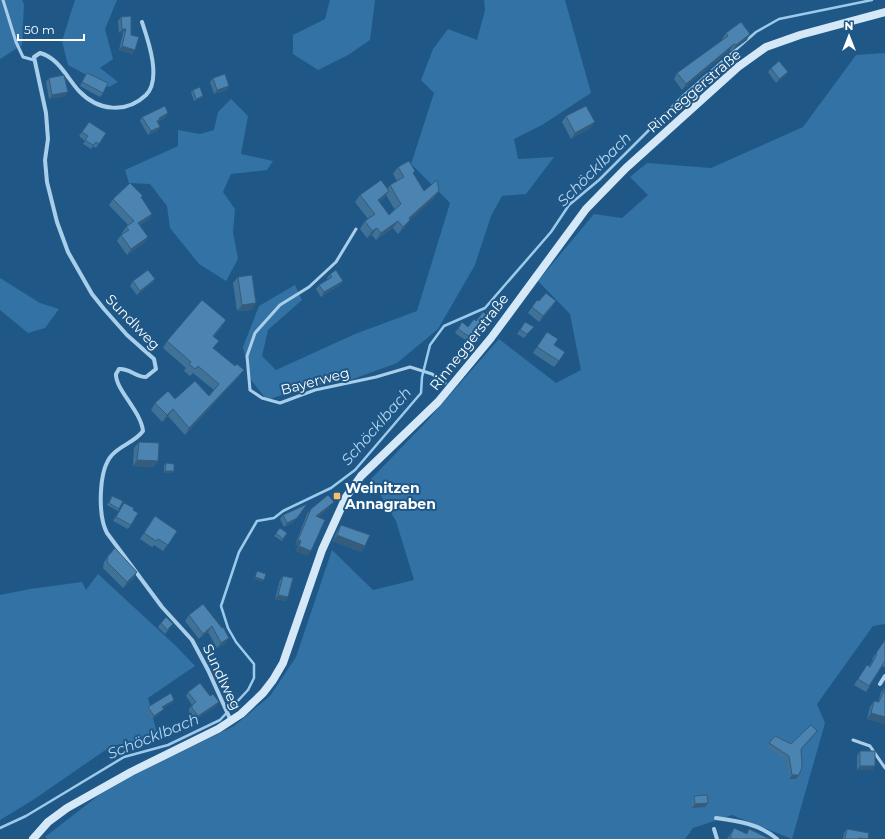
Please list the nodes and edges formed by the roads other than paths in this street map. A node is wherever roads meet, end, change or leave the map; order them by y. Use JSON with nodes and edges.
{"nodes":[{"id":1,"x":2,"y":0,"type":"edge"},
{"id":2,"x":885,"y":12,"type":"edge"},
{"id":3,"x":142,"y":22,"type":"dead end"},
{"id":4,"x":34,"y":60,"type":"junction"},
{"id":5,"x":356,"y":229,"type":"dead end"},
{"id":6,"x":445,"y":383,"type":"dead end"},
{"id":7,"x":885,"y":676,"type":"edge"},
{"id":8,"x":880,"y":684,"type":"dead end"},
{"id":9,"x":231,"y":721,"type":"junction"},
{"id":10,"x":853,"y":740,"type":"dead end"},
{"id":11,"x":885,"y":768,"type":"edge"},
{"id":12,"x":716,"y":818,"type":"dead end"},
{"id":13,"x":714,"y":829,"type":"dead end"},
{"id":14,"x":34,"y":839,"type":"edge"},
{"id":15,"x":716,"y":839,"type":"edge"},
{"id":16,"x":777,"y":839,"type":"edge"}],
"edges":[{"from":1,"to":4,"type":"lane"},
{"from":2,"to":9,"type":"main road","name":"Rinneggerstraße"},
{"from":3,"to":4,"type":"street"},
{"from":4,"to":9,"type":"street","name":"Sundlweg"},
{"from":5,"to":6,"type":"lane","name":"Bayerweg"},
{"from":7,"to":8,"type":"street"},
{"from":9,"to":14,"type":"main road","name":"Rinneggerstraße"},
{"from":10,"to":11,"type":"lane"},
{"from":12,"to":16,"type":"street"},
{"from":13,"to":15,"type":"street"}]}
